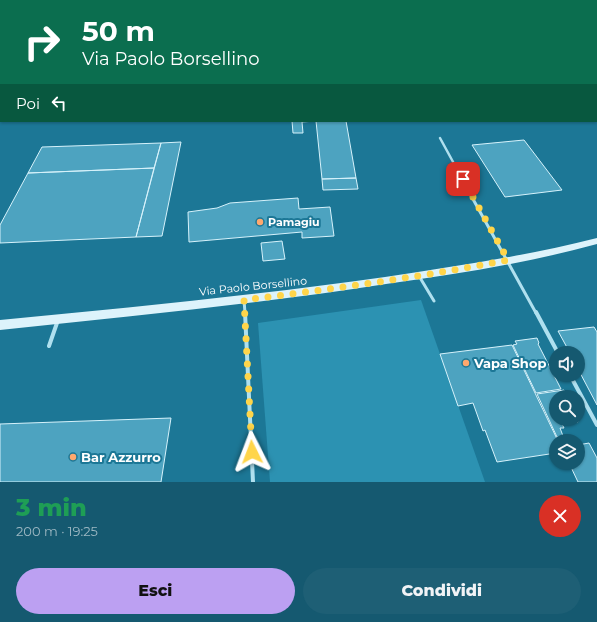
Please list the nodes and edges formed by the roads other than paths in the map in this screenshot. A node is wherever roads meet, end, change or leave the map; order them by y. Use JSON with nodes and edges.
{"nodes":[{"id":1,"x":440,"y":138,"type":"dead end"},
{"id":2,"x":597,"y":241,"type":"edge"},
{"id":3,"x":508,"y":260,"type":"junction"},
{"id":4,"x":419,"y":276,"type":"junction"},
{"id":5,"x":244,"y":300,"type":"junction"},
{"id":6,"x":434,"y":302,"type":"dead end"},
{"id":7,"x":59,"y":319,"type":"junction"},
{"id":8,"x":0,"y":324,"type":"edge"},
{"id":9,"x":49,"y":346,"type":"dead end"},
{"id":10,"x":554,"y":346,"type":"edge"},
{"id":11,"x":574,"y":382,"type":"edge"},
{"id":12,"x":597,"y":425,"type":"edge"},
{"id":13,"x":253,"y":482,"type":"edge"}],
"edges":[{"from":1,"to":3,"type":"lane"},
{"from":2,"to":3,"type":"main road","name":"Via Paolo Borsellino"},
{"from":3,"to":4,"type":"main road","name":"Via Paolo Borsellino"},
{"from":3,"to":10,"type":"lane"},
{"from":4,"to":5,"type":"main road","name":"Via Paolo Borsellino"},
{"from":4,"to":6,"type":"lane"},
{"from":5,"to":7,"type":"main road","name":"Via Paolo Borsellino"},
{"from":5,"to":13,"type":"lane"},
{"from":7,"to":8,"type":"main road","name":"Via Paolo Borsellino"},
{"from":7,"to":9,"type":"lane"},
{"from":11,"to":12,"type":"lane"}]}
